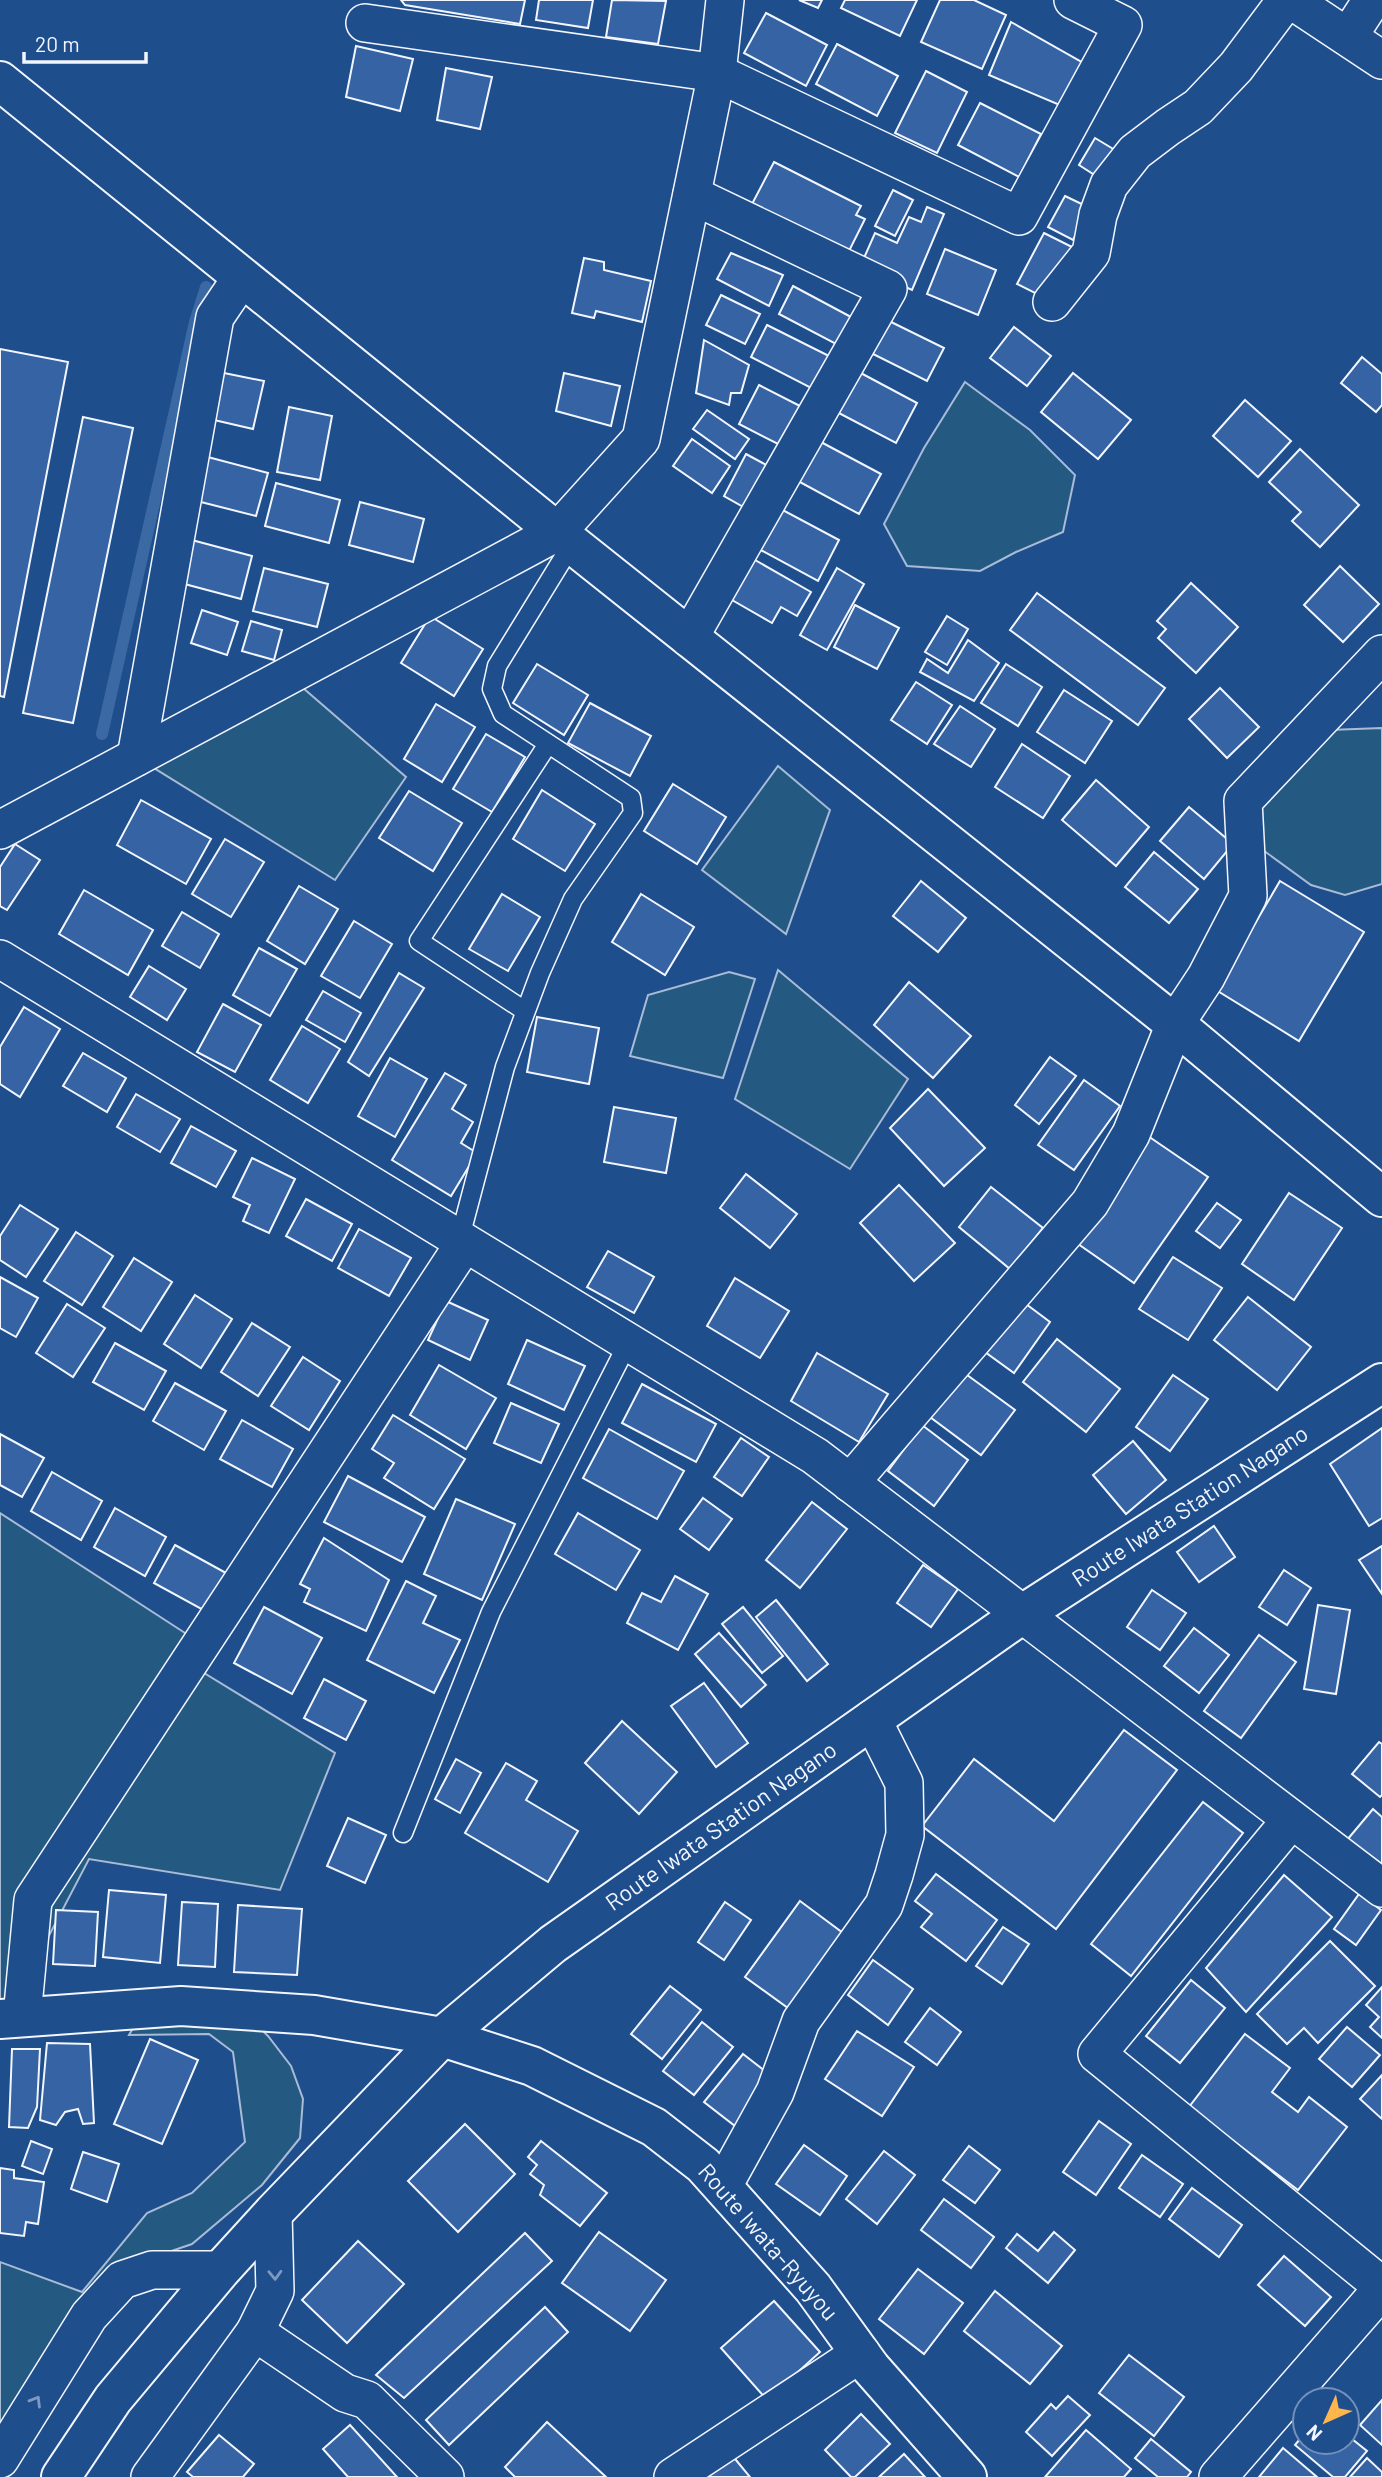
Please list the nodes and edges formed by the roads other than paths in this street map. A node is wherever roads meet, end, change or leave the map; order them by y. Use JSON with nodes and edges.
{"nodes":[{"id":1,"x":725,"y":0,"type":"edge"},
{"id":2,"x":1073,"y":0,"type":"edge"},
{"id":3,"x":1372,"y":0,"type":"edge"},
{"id":4,"x":365,"y":23,"type":"dead end"},
{"id":5,"x":1348,"y":37,"type":"junction"},
{"id":6,"x":1382,"y":60,"type":"edge"},
{"id":7,"x":717,"y":73,"type":"junction"},
{"id":8,"x":0,"y":81,"type":"edge"},
{"id":9,"x":692,"y":195,"type":"junction"},
{"id":10,"x":242,"y":277,"type":"junction"},
{"id":11,"x":1052,"y":302,"type":"dead end"},
{"id":12,"x":564,"y":538,"type":"junction"},
{"id":13,"x":690,"y":638,"type":"junction"},
{"id":14,"x":1382,"y":653,"type":"edge"},
{"id":15,"x":548,"y":744,"type":"junction"},
{"id":16,"x":136,"y":757,"type":"junction"},
{"id":17,"x":0,"y":830,"type":"edge"},
{"id":18,"x":0,"y":959,"type":"edge"},
{"id":19,"x":526,"y":1011,"type":"junction"},
{"id":20,"x":1175,"y":1024,"type":"junction"},
{"id":21,"x":1382,"y":1197,"type":"edge"},
{"id":22,"x":461,"y":1242,"type":"junction"},
{"id":23,"x":628,"y":1343,"type":"junction"},
{"id":24,"x":1382,"y":1383,"type":"edge"},
{"id":25,"x":850,"y":1483,"type":"junction"},
{"id":26,"x":1021,"y":1615,"type":"junction"},
{"id":27,"x":872,"y":1719,"type":"junction"},
{"id":28,"x":1291,"y":1820,"type":"junction"},
{"id":29,"x":403,"y":1833,"type":"dead end"},
{"id":30,"x":1382,"y":1888,"type":"edge"},
{"id":31,"x":11,"y":2018,"type":"edge"},
{"id":32,"x":442,"y":2037,"type":"junction"},
{"id":33,"x":723,"y":2186,"type":"junction"},
{"id":34,"x":272,"y":2213,"type":"junction"},
{"id":35,"x":221,"y":2270,"type":"junction"},
{"id":36,"x":1382,"y":2287,"type":"edge"},
{"id":37,"x":255,"y":2332,"type":"junction"},
{"id":38,"x":861,"y":2354,"type":"junction"},
{"id":39,"x":0,"y":2459,"type":"edge"},
{"id":40,"x":61,"y":2477,"type":"edge"},
{"id":41,"x":150,"y":2477,"type":"edge"},
{"id":42,"x":445,"y":2477,"type":"edge"},
{"id":43,"x":673,"y":2477,"type":"edge"},
{"id":44,"x":967,"y":2477,"type":"edge"},
{"id":45,"x":1218,"y":2477,"type":"edge"}],
"edges":[{"from":1,"to":7,"type":"street"},
{"from":2,"to":7,"type":"street"},
{"from":3,"to":5,"type":"street"},
{"from":4,"to":7,"type":"street"},
{"from":5,"to":6,"type":"street"},
{"from":5,"to":11,"type":"street"},
{"from":7,"to":9,"type":"street"},
{"from":8,"to":10,"type":"street"},
{"from":9,"to":12,"type":"street"},
{"from":9,"to":13,"type":"street"},
{"from":10,"to":12,"type":"street"},
{"from":10,"to":16,"type":"street"},
{"from":12,"to":13,"type":"street"},
{"from":12,"to":15,"type":"lane"},
{"from":12,"to":16,"type":"street"},
{"from":13,"to":20,"type":"street"},
{"from":14,"to":20,"type":"street"},
{"from":15,"to":19,"type":"lane"},
{"from":15,"to":19,"type":"lane"},
{"from":16,"to":17,"type":"street"},
{"from":18,"to":22,"type":"street"},
{"from":19,"to":22,"type":"lane"},
{"from":20,"to":21,"type":"street"},
{"from":20,"to":25,"type":"street"},
{"from":22,"to":23,"type":"street"},
{"from":22,"to":31,"type":"street"},
{"from":23,"to":25,"type":"street"},
{"from":23,"to":29,"type":"lane"},
{"from":24,"to":26,"type":"street","name":"Route Iwata Station Nagano"},
{"from":25,"to":26,"type":"street"},
{"from":26,"to":27,"type":"street","name":"Route Iwata Station Nagano"},
{"from":26,"to":28,"type":"street"},
{"from":27,"to":32,"type":"street","name":"Route Iwata Station Nagano"},
{"from":27,"to":33,"type":"street"},
{"from":28,"to":30,"type":"street"},
{"from":28,"to":36,"type":"street"},
{"from":31,"to":32,"type":"street"},
{"from":32,"to":33,"type":"street","name":"Route Iwata-Ryuyou"},
{"from":32,"to":34,"type":"street","name":"Route Iwata Station Nagano"},
{"from":33,"to":38,"type":"street","name":"Route Iwata-Ryuyou"},
{"from":34,"to":35,"type":"street","name":"Route Iwata Station Nagano"},
{"from":34,"to":37,"type":"street","one_way":true},
{"from":39,"to":35,"type":"street","one_way":true},
{"from":35,"to":40,"type":"street","name":"Route Iwata Station Nagano"},
{"from":36,"to":45,"type":"street"},
{"from":37,"to":41,"type":"street"},
{"from":37,"to":42,"type":"street"},
{"from":38,"to":43,"type":"street"},
{"from":38,"to":44,"type":"street","name":"Route Iwata-Ryuyou"}]}
